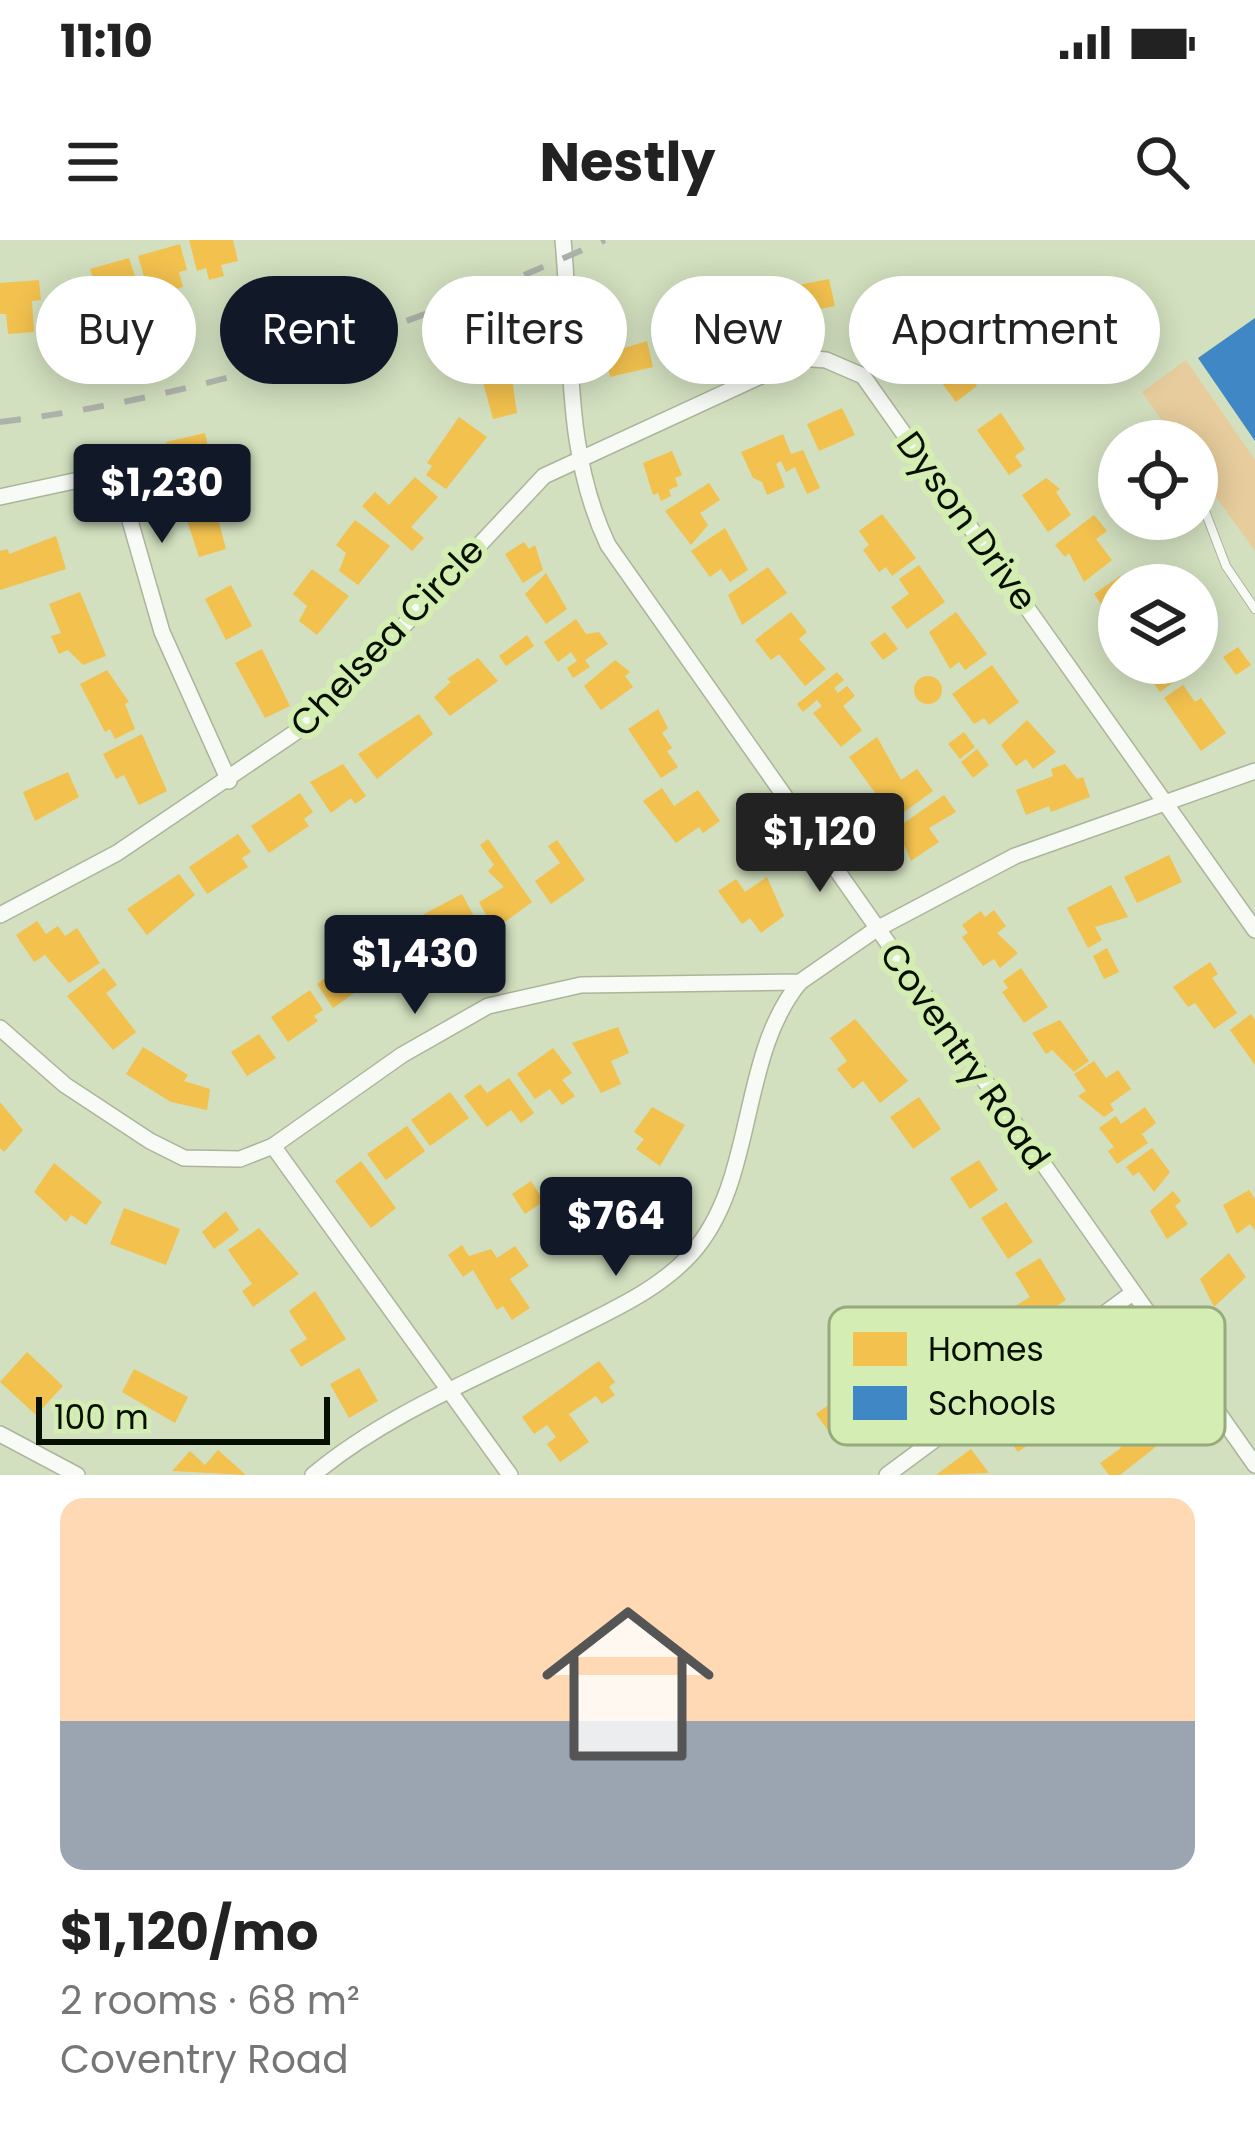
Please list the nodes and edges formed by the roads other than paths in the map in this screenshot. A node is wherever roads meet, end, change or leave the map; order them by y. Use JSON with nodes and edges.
{"nodes":[{"id":1,"x":563,"y":240,"type":"edge"},
{"id":2,"x":579,"y":458,"type":"junction"},
{"id":3,"x":0,"y":497,"type":"edge"},
{"id":4,"x":1216,"y":540,"type":"edge"},
{"id":5,"x":1255,"y":609,"type":"edge"},
{"id":6,"x":1255,"y":771,"type":"edge"},
{"id":7,"x":229,"y":781,"type":"junction"},
{"id":8,"x":1168,"y":800,"type":"junction"},
{"id":9,"x":0,"y":915,"type":"edge"},
{"id":10,"x":875,"y":930,"type":"junction"},
{"id":11,"x":1255,"y":930,"type":"edge"},
{"id":12,"x":800,"y":982,"type":"junction"},
{"id":13,"x":0,"y":1028,"type":"edge"},
{"id":14,"x":273,"y":1147,"type":"junction"},
{"id":15,"x":1131,"y":1294,"type":"junction"},
{"id":16,"x":1113,"y":1307,"type":"edge"},
{"id":17,"x":1140,"y":1307,"type":"edge"},
{"id":18,"x":451,"y":1392,"type":"junction"},
{"id":19,"x":1225,"y":1424,"type":"edge"},
{"id":20,"x":0,"y":1434,"type":"edge"},
{"id":21,"x":927,"y":1445,"type":"edge"},
{"id":22,"x":1255,"y":1465,"type":"edge"},
{"id":23,"x":77,"y":1475,"type":"edge"},
{"id":24,"x":313,"y":1475,"type":"edge"},
{"id":25,"x":510,"y":1475,"type":"edge"},
{"id":26,"x":886,"y":1475,"type":"edge"}],
"edges":[{"from":1,"to":2,"type":"street","name":"Coventry Road"},
{"from":2,"to":7,"type":"street","name":"Chelsea Circle"},
{"from":2,"to":8,"type":"street","name":"Dyson Drive"},
{"from":2,"to":10,"type":"street","name":"Coventry Road"},
{"from":3,"to":7,"type":"street"},
{"from":4,"to":5,"type":"lane"},
{"from":6,"to":8,"type":"street"},
{"from":7,"to":9,"type":"street","name":"Chelsea Circle"},
{"from":8,"to":10,"type":"street"},
{"from":8,"to":11,"type":"street","name":"Dyson Drive"},
{"from":10,"to":12,"type":"street"},
{"from":10,"to":15,"type":"street","name":"Coventry Road"},
{"from":12,"to":14,"type":"street"},
{"from":12,"to":18,"type":"street"},
{"from":13,"to":14,"type":"street"},
{"from":14,"to":18,"type":"street"},
{"from":15,"to":16,"type":"street"},
{"from":15,"to":17,"type":"street","name":"Coventry Road"},
{"from":18,"to":24,"type":"street"},
{"from":18,"to":25,"type":"street"},
{"from":19,"to":22,"type":"street","name":"Coventry Road"},
{"from":20,"to":23,"type":"street"},
{"from":21,"to":26,"type":"street"}]}
